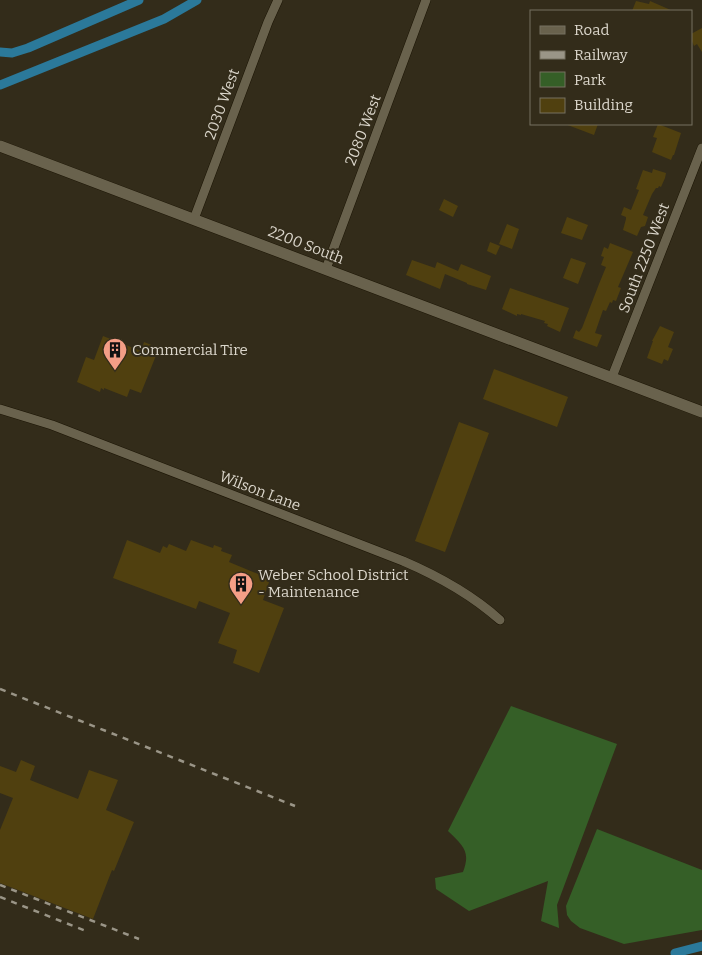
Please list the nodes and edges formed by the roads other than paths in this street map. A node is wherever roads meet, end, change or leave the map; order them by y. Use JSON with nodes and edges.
{"nodes":[{"id":1,"x":278,"y":0,"type":"edge"},
{"id":2,"x":426,"y":0,"type":"edge"},
{"id":3,"x":0,"y":146,"type":"edge"},
{"id":4,"x":702,"y":148,"type":"edge"},
{"id":5,"x":194,"y":219,"type":"junction"},
{"id":6,"x":326,"y":269,"type":"junction"},
{"id":7,"x":607,"y":375,"type":"junction"},
{"id":8,"x":0,"y":409,"type":"edge"},
{"id":9,"x":702,"y":412,"type":"edge"},
{"id":10,"x":500,"y":620,"type":"dead end"}],
"edges":[{"from":1,"to":5,"type":"street","name":"2030 West"},
{"from":2,"to":6,"type":"street","name":"2080 West"},
{"from":3,"to":5,"type":"street","name":"2200 South"},
{"from":4,"to":7,"type":"street","name":"South 2250 West"},
{"from":5,"to":6,"type":"street","name":"2200 South"},
{"from":6,"to":7,"type":"street","name":"2200 South"},
{"from":7,"to":9,"type":"street","name":"2200 South"},
{"from":8,"to":10,"type":"street","name":"Wilson Lane"}]}
